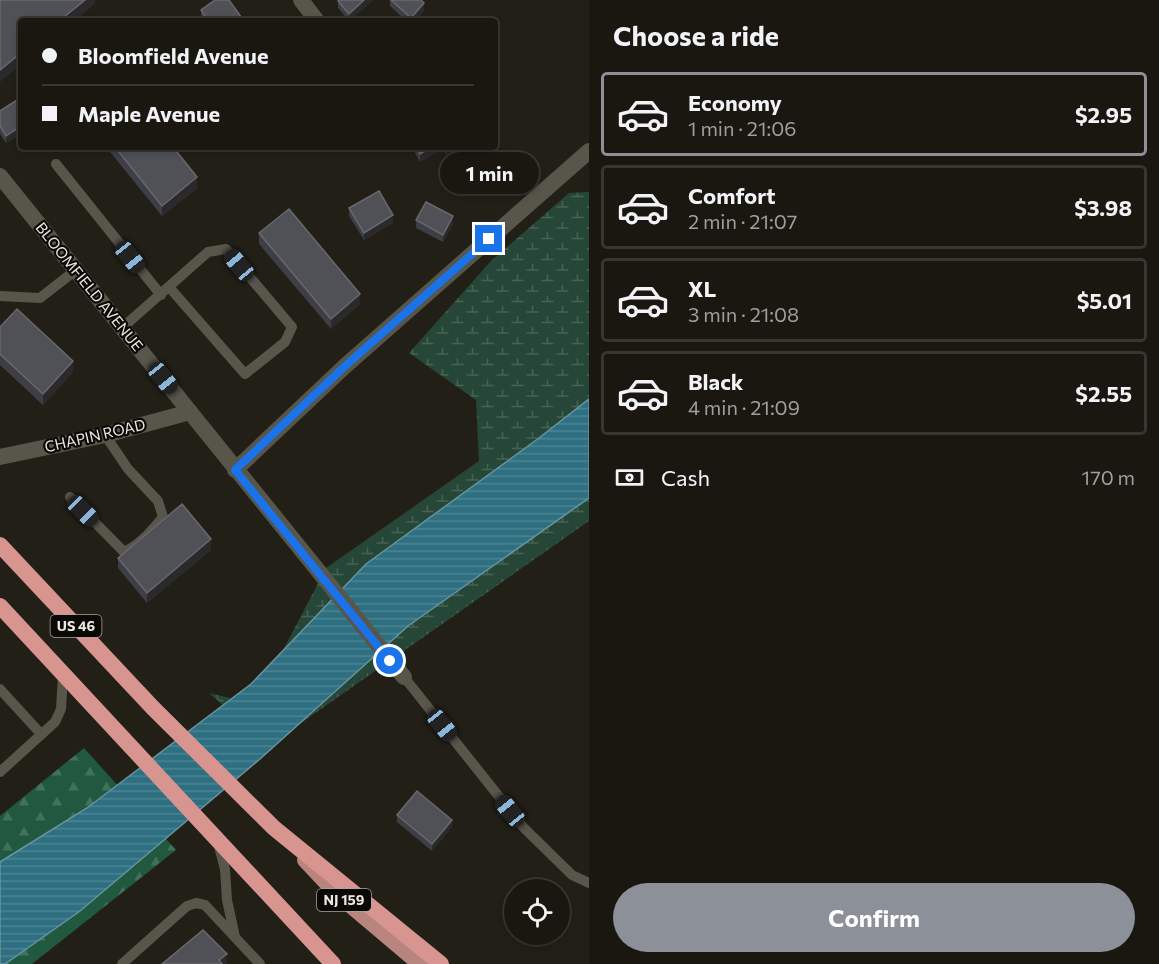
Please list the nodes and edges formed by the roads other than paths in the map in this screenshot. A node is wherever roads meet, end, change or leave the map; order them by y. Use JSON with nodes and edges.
{"nodes":[{"id":1,"x":301,"y":0,"type":"edge"},
{"id":2,"x":315,"y":18,"type":"edge"},
{"id":3,"x":589,"y":151,"type":"edge"},
{"id":4,"x":56,"y":164,"type":"dead end"},
{"id":5,"x":0,"y":176,"type":"edge"},
{"id":6,"x":76,"y":270,"type":"junction"},
{"id":7,"x":165,"y":291,"type":"junction"},
{"id":8,"x":0,"y":296,"type":"edge"},
{"id":9,"x":122,"y":328,"type":"junction"},
{"id":10,"x":190,"y":412,"type":"junction"},
{"id":11,"x":105,"y":435,"type":"junction"},
{"id":12,"x":0,"y":457,"type":"edge"},
{"id":13,"x":235,"y":470,"type":"junction"},
{"id":14,"x":70,"y":497,"type":"dead end"},
{"id":15,"x":0,"y":544,"type":"edge"},
{"id":16,"x":0,"y":606,"type":"edge"},
{"id":17,"x":63,"y":674,"type":"junction"},
{"id":18,"x":404,"y":677,"type":"joint"},
{"id":19,"x":0,"y":689,"type":"edge"},
{"id":20,"x":41,"y":734,"type":"junction"},
{"id":21,"x":0,"y":772,"type":"edge"},
{"id":22,"x":274,"y":828,"type":"junction"},
{"id":23,"x":217,"y":840,"type":"junction"},
{"id":24,"x":589,"y":883,"type":"edge"},
{"id":25,"x":235,"y":937,"type":"junction"},
{"id":26,"x":122,"y":964,"type":"edge"},
{"id":27,"x":260,"y":964,"type":"edge"},
{"id":28,"x":333,"y":964,"type":"edge"},
{"id":29,"x":420,"y":964,"type":"edge"},
{"id":30,"x":441,"y":964,"type":"edge"}],
"edges":[{"from":1,"to":2,"type":"street"},
{"from":3,"to":13,"type":"street"},
{"from":4,"to":7,"type":"lane"},
{"from":5,"to":6,"type":"street","name":"BLOOMFIELD AVENUE"},
{"from":6,"to":8,"type":"lane"},
{"from":6,"to":9,"type":"street","name":"BLOOMFIELD AVENUE"},
{"from":7,"to":7,"type":"lane"},
{"from":7,"to":9,"type":"lane"},
{"from":9,"to":10,"type":"street","name":"BLOOMFIELD AVENUE"},
{"from":10,"to":11,"type":"street","name":"CHAPIN ROAD"},
{"from":10,"to":13,"type":"street","name":"BLOOMFIELD AVENUE"},
{"from":11,"to":12,"type":"street","name":"CHAPIN ROAD"},
{"from":11,"to":14,"type":"lane"},
{"from":13,"to":18,"type":"street","name":"BLOOMFIELD AVENUE"},
{"from":15,"to":22,"type":"highway","number":"US 46"},
{"from":16,"to":17,"type":"highway","number":"US 46"},
{"from":17,"to":20,"type":"lane"},
{"from":17,"to":23,"type":"highway","number":"US 46"},
{"from":18,"to":24,"type":"lane"},
{"from":19,"to":20,"type":"lane"},
{"from":20,"to":21,"type":"lane"},
{"from":22,"to":29,"type":"main road","number":"NJ 159"},
{"from":22,"to":30,"type":"highway","number":"US 46"},
{"from":23,"to":25,"type":"lane"},
{"from":23,"to":28,"type":"highway","number":"US 46"},
{"from":25,"to":26,"type":"lane"},
{"from":25,"to":27,"type":"lane"}]}
